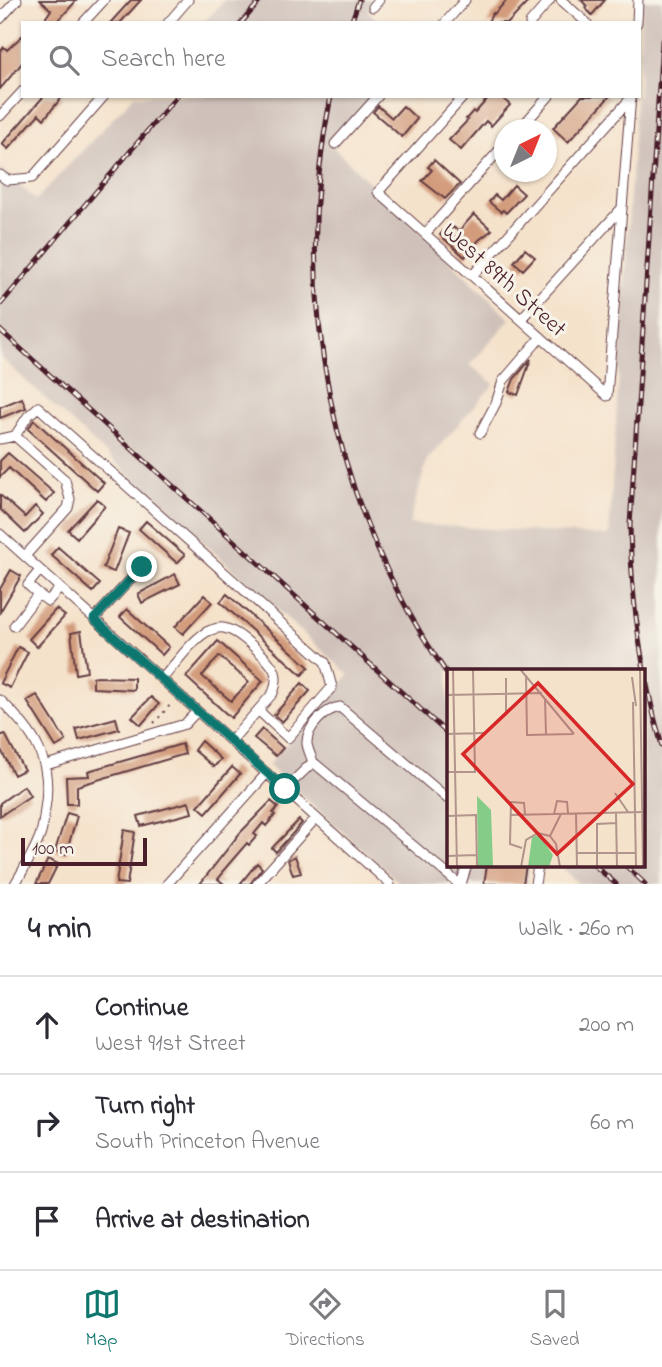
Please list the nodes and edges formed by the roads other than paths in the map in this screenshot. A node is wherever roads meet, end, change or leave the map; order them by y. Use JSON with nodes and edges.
{"nodes":[{"id":1,"x":16,"y":0,"type":"edge"},
{"id":2,"x":104,"y":0,"type":"edge"},
{"id":3,"x":188,"y":0,"type":"edge"},
{"id":4,"x":466,"y":0,"type":"edge"},
{"id":5,"x":550,"y":0,"type":"edge"},
{"id":6,"x":561,"y":0,"type":"edge"},
{"id":7,"x":638,"y":0,"type":"edge"},
{"id":8,"x":0,"y":19,"type":"edge"},
{"id":9,"x":85,"y":21,"type":"edge"},
{"id":10,"x":170,"y":21,"type":"edge"},
{"id":11,"x":447,"y":21,"type":"edge"},
{"id":12,"x":532,"y":21,"type":"edge"},
{"id":13,"x":585,"y":21,"type":"edge"},
{"id":14,"x":637,"y":21,"type":"edge"},
{"id":15,"x":21,"y":93,"type":"edge"},
{"id":16,"x":102,"y":98,"type":"edge"},
{"id":17,"x":376,"y":98,"type":"edge"},
{"id":18,"x":462,"y":98,"type":"edge"},
{"id":19,"x":547,"y":98,"type":"edge"},
{"id":20,"x":630,"y":98,"type":"edge"},
{"id":21,"x":631,"y":98,"type":"edge"},
{"id":22,"x":0,"y":116,"type":"edge"},
{"id":23,"x":529,"y":119,"type":"edge"},
{"id":24,"x":335,"y":144,"type":"dead end"},
{"id":25,"x":494,"y":157,"type":"edge"},
{"id":26,"x":0,"y":175,"type":"edge"},
{"id":27,"x":622,"y":208,"type":"junction"},
{"id":28,"x":425,"y":233,"type":"junction"},
{"id":29,"x":472,"y":276,"type":"junction"},
{"id":30,"x":520,"y":319,"type":"junction"},
{"id":31,"x":541,"y":337,"type":"junction"},
{"id":32,"x":481,"y":433,"type":"dead end"},
{"id":33,"x":15,"y":436,"type":"junction"},
{"id":34,"x":0,"y":439,"type":"edge"},
{"id":35,"x":0,"y":534,"type":"edge"},
{"id":36,"x":24,"y":556,"type":"junction"},
{"id":37,"x":142,"y":567,"type":"dead end"},
{"id":38,"x":40,"y":570,"type":"junction"},
{"id":39,"x":60,"y":588,"type":"junction"},
{"id":40,"x":38,"y":594,"type":"junction"},
{"id":41,"x":94,"y":619,"type":"junction"},
{"id":42,"x":14,"y":626,"type":"dead end"},
{"id":43,"x":162,"y":679,"type":"junction"},
{"id":44,"x":0,"y":700,"type":"edge"},
{"id":45,"x":197,"y":711,"type":"junction"},
{"id":46,"x":259,"y":711,"type":"junction"},
{"id":47,"x":231,"y":741,"type":"junction"},
{"id":48,"x":313,"y":762,"type":"junction"},
{"id":49,"x":46,"y":765,"type":"junction"},
{"id":50,"x":267,"y":773,"type":"junction"},
{"id":51,"x":285,"y":789,"type":"junction"},
{"id":52,"x":447,"y":797,"type":"edge"},
{"id":53,"x":316,"y":818,"type":"junction"},
{"id":54,"x":467,"y":866,"type":"edge"},
{"id":55,"x":538,"y":866,"type":"edge"},
{"id":56,"x":15,"y":884,"type":"edge"},
{"id":57,"x":167,"y":884,"type":"edge"},
{"id":58,"x":257,"y":884,"type":"edge"},
{"id":59,"x":390,"y":884,"type":"edge"},
{"id":60,"x":460,"y":884,"type":"edge"},
{"id":61,"x":535,"y":884,"type":"edge"}],
"edges":[{"from":1,"to":8,"type":"street"},
{"from":2,"to":9,"type":"street"},
{"from":3,"to":10,"type":"street"},
{"from":4,"to":11,"type":"street"},
{"from":5,"to":12,"type":"street"},
{"from":6,"to":13,"type":"street"},
{"from":7,"to":14,"type":"street"},
{"from":15,"to":22,"type":"street"},
{"from":16,"to":26,"type":"street"},
{"from":17,"to":24,"type":"street"},
{"from":18,"to":28,"type":"street","name":"West 89th Street"},
{"from":19,"to":23,"type":"street"},
{"from":20,"to":29,"type":"street"},
{"from":21,"to":27,"type":"street"},
{"from":25,"to":28,"type":"street"},
{"from":27,"to":30,"type":"street"},
{"from":27,"to":31,"type":"street","name":"West 89th Street"},
{"from":28,"to":29,"type":"street","name":"West 89th Street"},
{"from":29,"to":30,"type":"street","name":"West 89th Street"},
{"from":30,"to":31,"type":"street","name":"West 89th Street"},
{"from":31,"to":32,"type":"street"},
{"from":33,"to":34,"type":"street"},
{"from":33,"to":36,"type":"street"},
{"from":33,"to":46,"type":"street"},
{"from":35,"to":36,"type":"street"},
{"from":36,"to":38,"type":"street"},
{"from":37,"to":41,"type":"street"},
{"from":38,"to":39,"type":"street"},
{"from":38,"to":40,"type":"street"},
{"from":39,"to":40,"type":"street"},
{"from":39,"to":41,"type":"street"},
{"from":40,"to":42,"type":"street"},
{"from":41,"to":43,"type":"street"},
{"from":43,"to":45,"type":"street"},
{"from":43,"to":46,"type":"street"},
{"from":44,"to":49,"type":"street"},
{"from":45,"to":47,"type":"street"},
{"from":45,"to":49,"type":"street"},
{"from":46,"to":47,"type":"street"},
{"from":47,"to":50,"type":"street"},
{"from":48,"to":51,"type":"street"},
{"from":48,"to":52,"type":"street"},
{"from":48,"to":60,"type":"street"},
{"from":49,"to":56,"type":"street"},
{"from":50,"to":51,"type":"street"},
{"from":50,"to":57,"type":"street"},
{"from":51,"to":53,"type":"street"},
{"from":53,"to":58,"type":"street"},
{"from":53,"to":59,"type":"street"},
{"from":54,"to":60,"type":"street"},
{"from":55,"to":61,"type":"street"}]}
